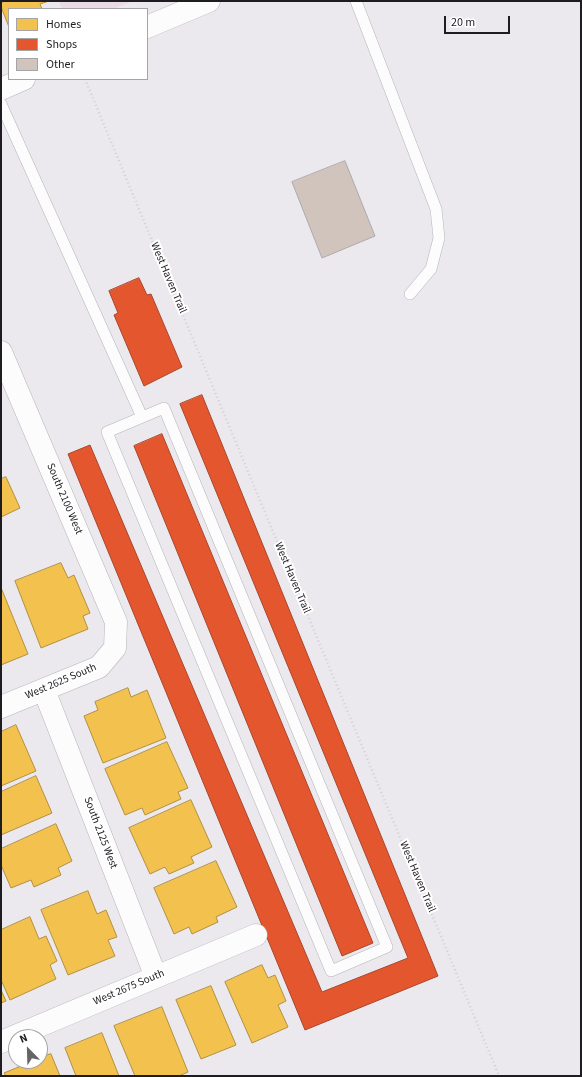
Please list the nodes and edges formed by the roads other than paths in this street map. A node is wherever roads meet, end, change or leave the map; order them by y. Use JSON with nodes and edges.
{"nodes":[{"id":1,"x":209,"y":1,"type":"edge"},
{"id":2,"x":356,"y":1,"type":"edge"},
{"id":3,"x":148,"y":27,"type":"edge"},
{"id":4,"x":22,"y":80,"type":"edge"},
{"id":5,"x":1,"y":89,"type":"edge"},
{"id":6,"x":1,"y":104,"type":"edge"},
{"id":7,"x":410,"y":294,"type":"dead end"},
{"id":8,"x":1,"y":352,"type":"edge"},
{"id":9,"x":142,"y":417,"type":"junction"},
{"id":10,"x":115,"y":648,"type":"joint"},
{"id":11,"x":44,"y":690,"type":"junction"},
{"id":12,"x":1,"y":707,"type":"edge"},
{"id":13,"x":256,"y":934,"type":"dead end"},
{"id":14,"x":156,"y":977,"type":"junction"},
{"id":15,"x":1,"y":1042,"type":"edge"}],
"edges":[{"from":1,"to":3,"type":"street"},
{"from":2,"to":7,"type":"lane"},
{"from":4,"to":5,"type":"street"},
{"from":6,"to":9,"type":"lane"},
{"from":8,"to":10,"type":"street","name":"South 2100 West"},
{"from":9,"to":9,"type":"lane"},
{"from":10,"to":11,"type":"street","name":"West 2625 South"},
{"from":11,"to":12,"type":"street","name":"West 2625 South"},
{"from":11,"to":14,"type":"street","name":"South 2125 West"},
{"from":13,"to":14,"type":"street","name":"West 2675 South"},
{"from":14,"to":15,"type":"street","name":"West 2675 South"}]}
